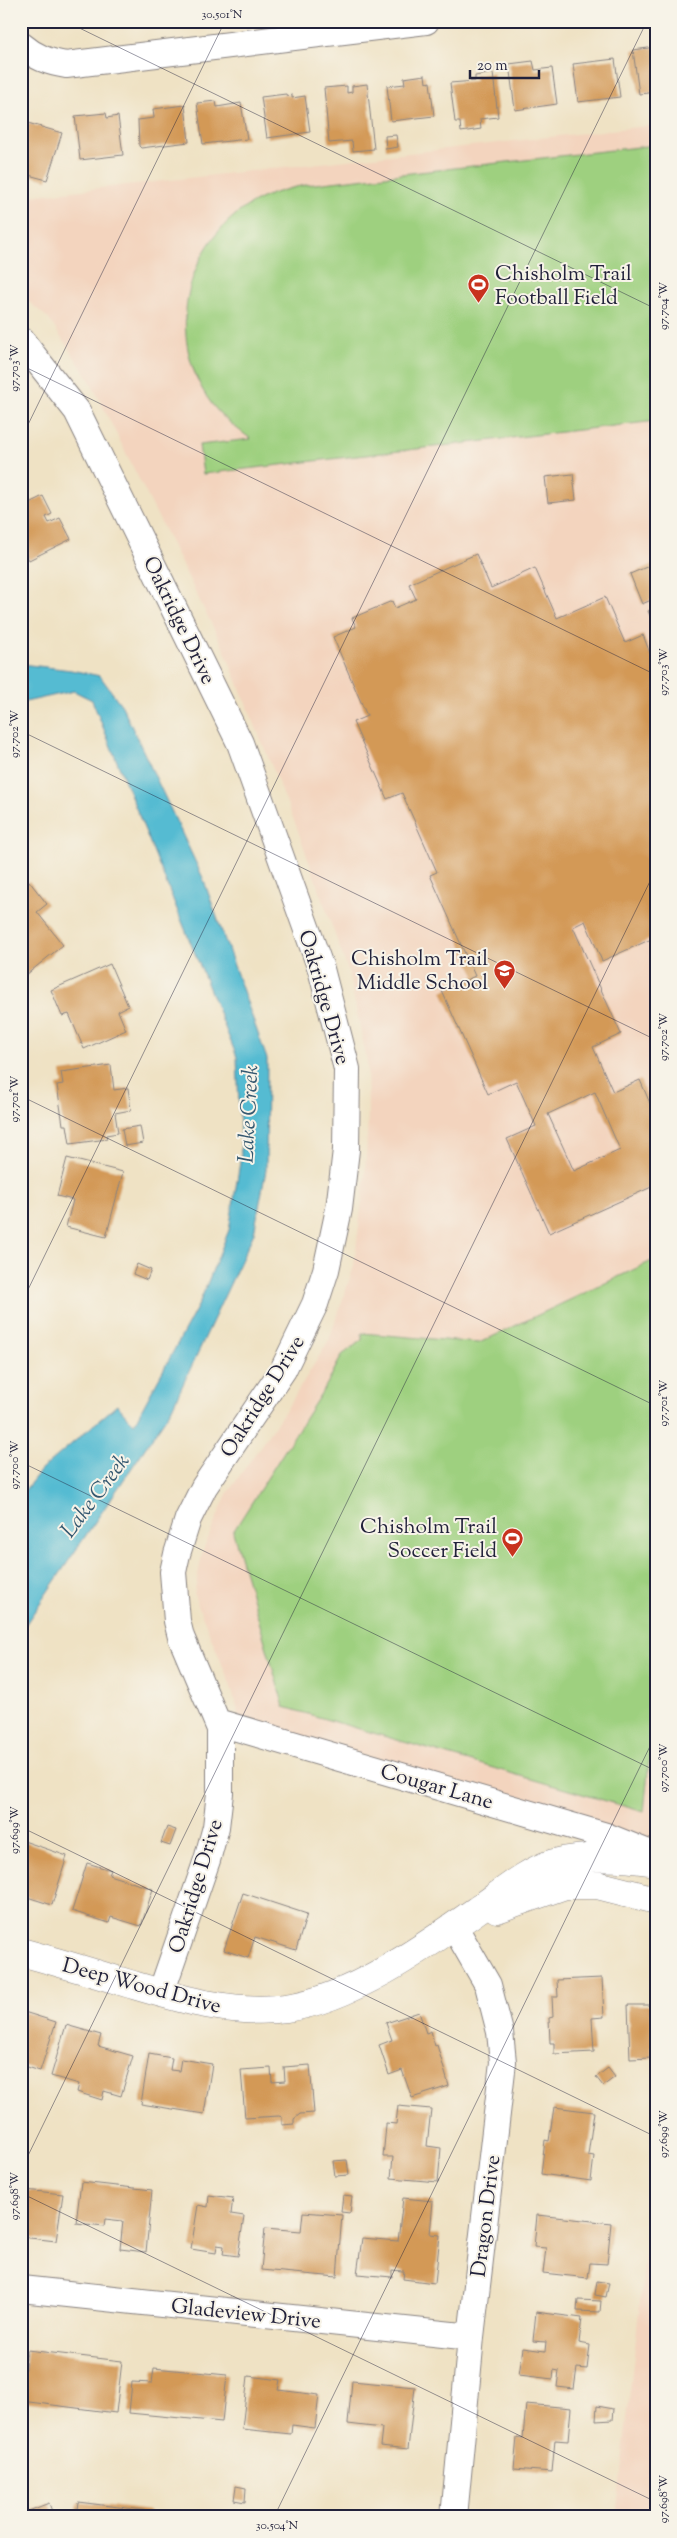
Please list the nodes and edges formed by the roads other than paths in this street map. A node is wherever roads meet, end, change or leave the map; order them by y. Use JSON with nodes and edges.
{"nodes":[{"id":1,"x":426,"y":21,"type":"edge"},
{"id":2,"x":21,"y":45,"type":"edge"},
{"id":3,"x":21,"y":340,"type":"edge"},
{"id":4,"x":217,"y":1722,"type":"junction"},
{"id":5,"x":656,"y":1856,"type":"edge"},
{"id":6,"x":656,"y":1862,"type":"edge"},
{"id":7,"x":656,"y":1900,"type":"edge"},
{"id":8,"x":454,"y":1926,"type":"junction"},
{"id":9,"x":21,"y":1952,"type":"edge"},
{"id":10,"x":161,"y":1993,"type":"junction"},
{"id":11,"x":21,"y":2290,"type":"edge"},
{"id":12,"x":471,"y":2337,"type":"junction"},
{"id":13,"x":454,"y":2517,"type":"edge"}],
"edges":[{"from":1,"to":2,"type":"street"},
{"from":3,"to":4,"type":"street","name":"Oakridge Drive"},
{"from":4,"to":5,"type":"street","name":"Cougar Lane"},
{"from":4,"to":10,"type":"street","name":"Oakridge Drive"},
{"from":6,"to":8,"type":"street","name":"Deep Wood Drive"},
{"from":7,"to":8,"type":"street","name":"Deep Wood Drive"},
{"from":8,"to":10,"type":"street","name":"Deep Wood Drive"},
{"from":8,"to":12,"type":"street","name":"Dragon Drive"},
{"from":9,"to":10,"type":"street","name":"Deep Wood Drive"},
{"from":11,"to":12,"type":"street","name":"Gladeview Drive"},
{"from":12,"to":13,"type":"street","name":"Dragon Drive"}]}
